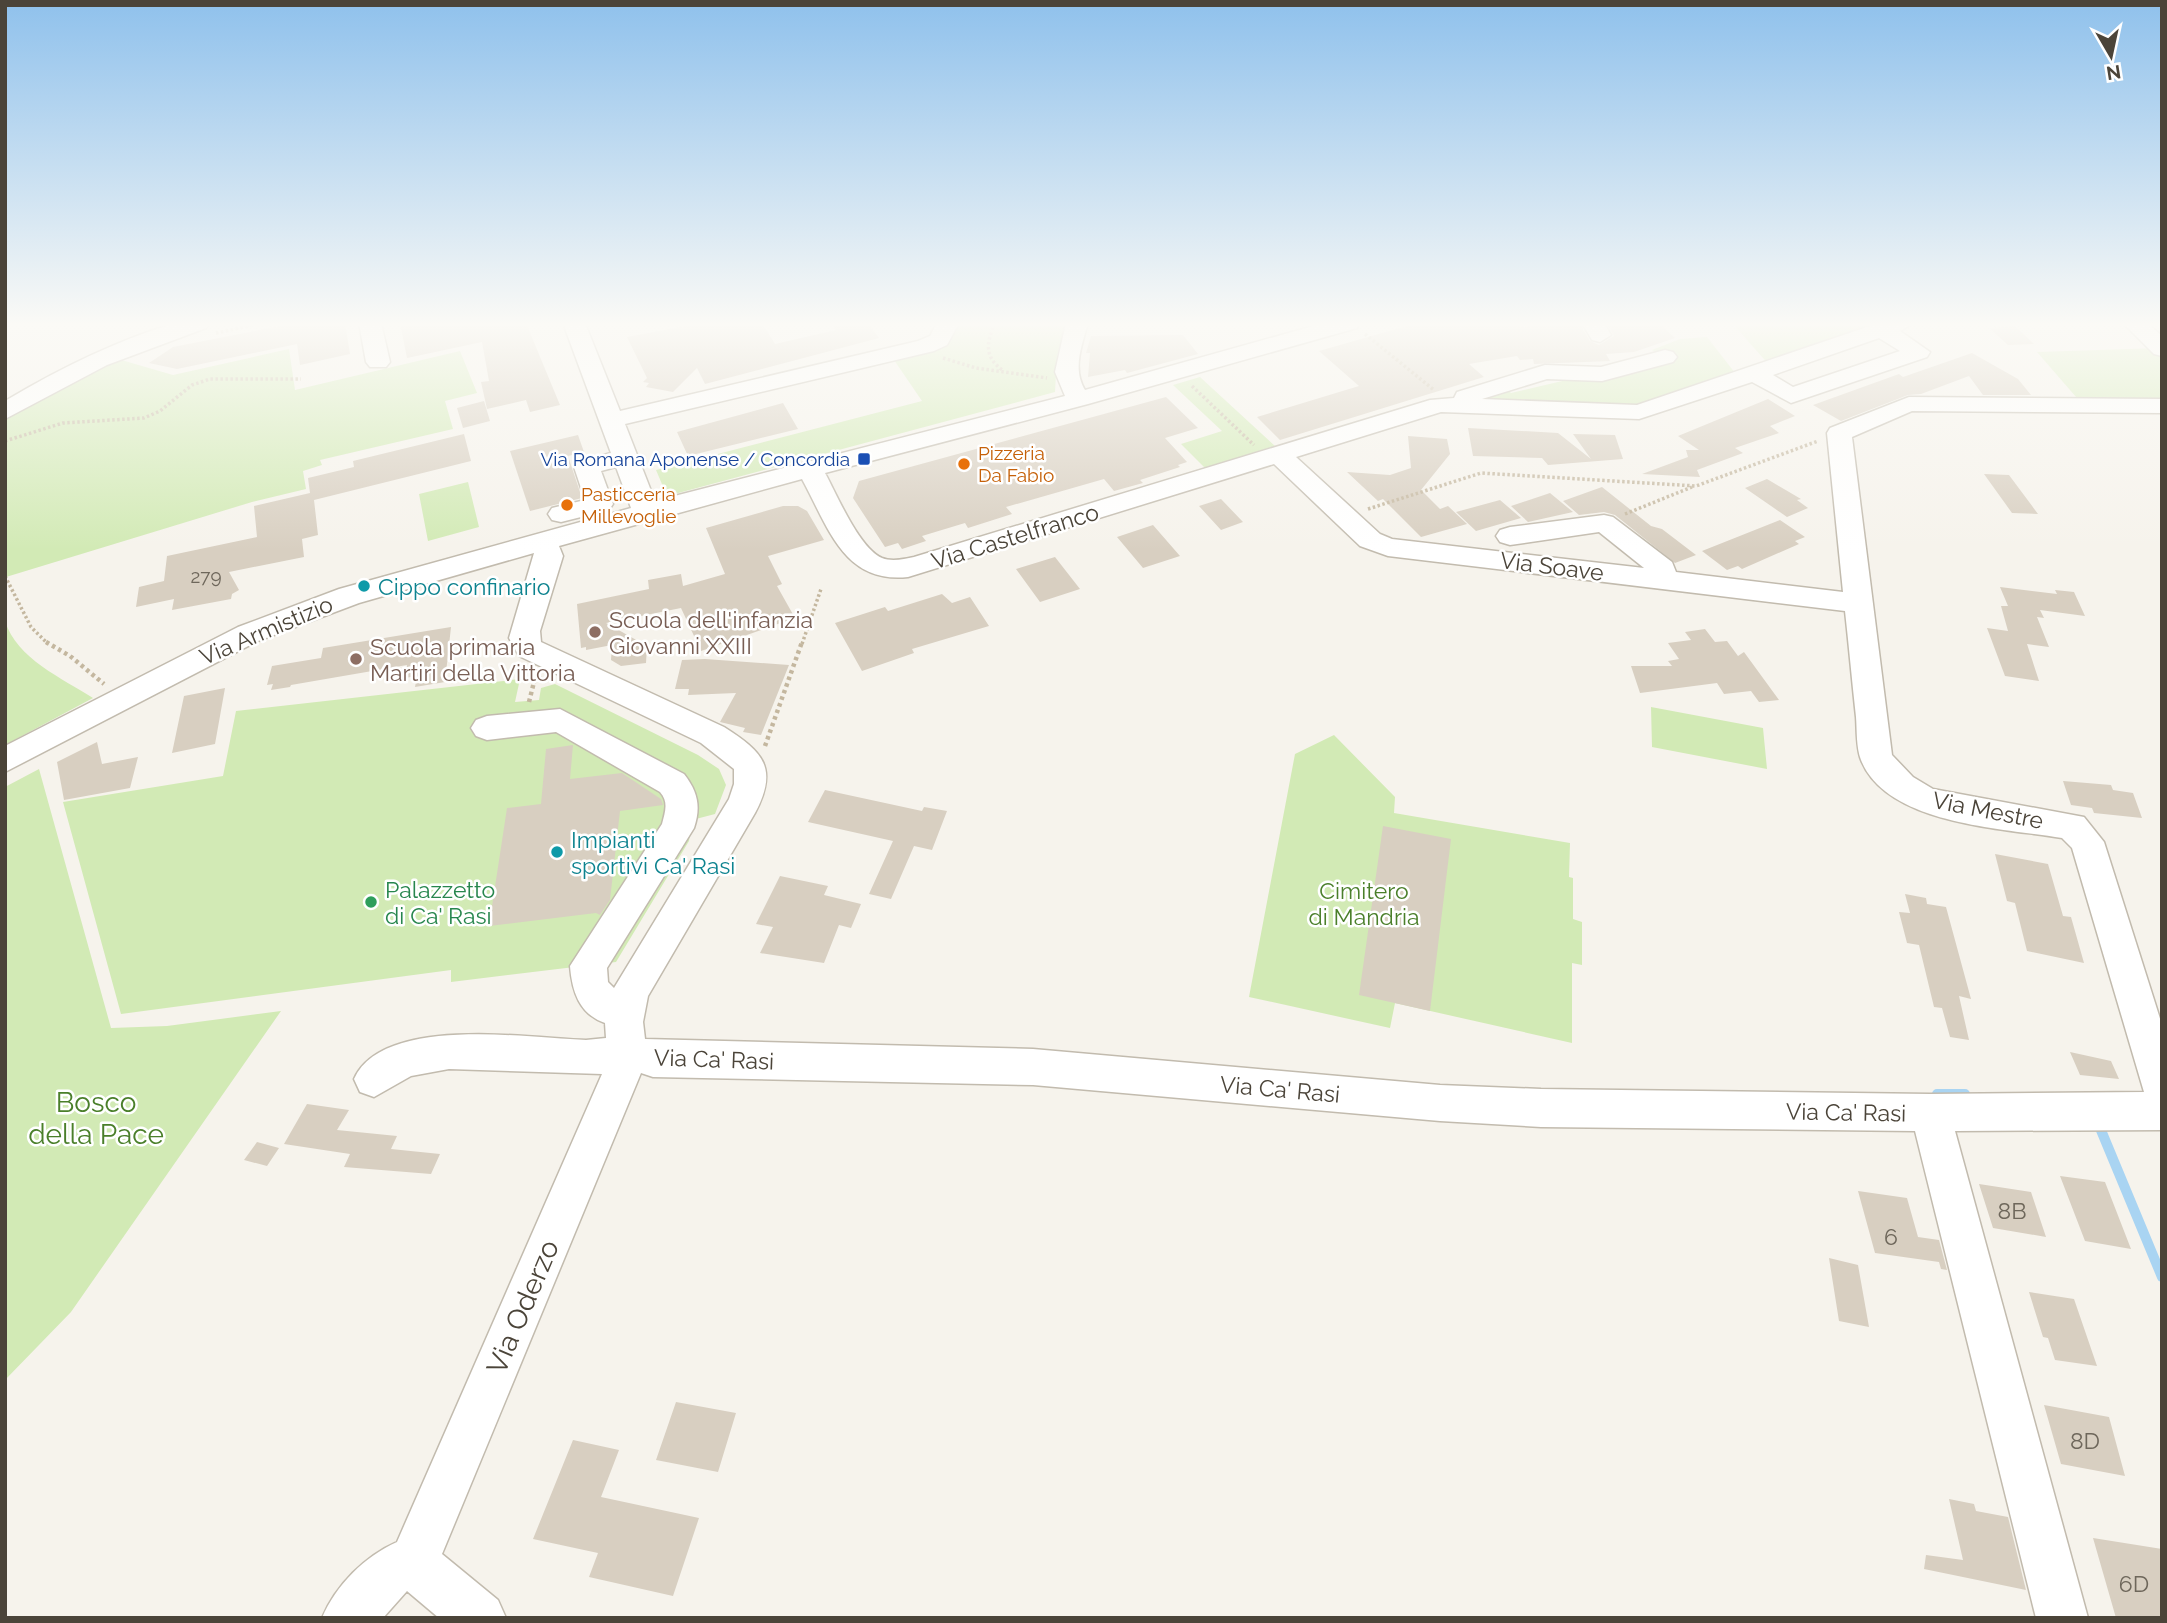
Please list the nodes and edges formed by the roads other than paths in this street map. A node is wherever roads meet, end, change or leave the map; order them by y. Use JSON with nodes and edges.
{"nodes":[{"id":1,"x":28,"y":399,"type":"edge"},
{"id":2,"x":605,"y":399,"type":"edge"},
{"id":3,"x":705,"y":399,"type":"edge"},
{"id":4,"x":1040,"y":399,"type":"edge"},
{"id":5,"x":1458,"y":399,"type":"edge"},
{"id":6,"x":1678,"y":399,"type":"edge"},
{"id":7,"x":1900,"y":399,"type":"edge"},
{"id":8,"x":1444,"y":403,"type":"junction"},
{"id":9,"x":1909,"y":404,"type":"junction"},
{"id":10,"x":2162,"y":406,"type":"edge"},
{"id":11,"x":5,"y":412,"type":"edge"},
{"id":12,"x":613,"y":421,"type":"junction"},
{"id":13,"x":1273,"y":455,"type":"junction"},
{"id":14,"x":626,"y":457,"type":"junction"},
{"id":15,"x":809,"y":468,"type":"junction"},
{"id":16,"x":646,"y":512,"type":"junction"},
{"id":17,"x":1510,"y":536,"type":"dead end"},
{"id":18,"x":545,"y":540,"type":"junction"},
{"id":19,"x":1663,"y":580,"type":"junction"},
{"id":20,"x":1860,"y":603,"type":"junction"},
{"id":21,"x":486,"y":727,"type":"dead end"},
{"id":22,"x":5,"y":760,"type":"edge"},
{"id":23,"x":677,"y":828,"type":"junction"},
{"id":24,"x":725,"y":835,"type":"junction"},
{"id":25,"x":627,"y":1033,"type":"junction"},
{"id":26,"x":374,"y":1079,"type":"dead end"},
{"id":27,"x":2162,"y":1088,"type":"edge"},
{"id":28,"x":2162,"y":1111,"type":"edge"},
{"id":29,"x":1930,"y":1113,"type":"junction"},
{"id":30,"x":415,"y":1560,"type":"junction"},
{"id":31,"x":348,"y":1618,"type":"edge"},
{"id":32,"x":480,"y":1618,"type":"edge"},
{"id":33,"x":2062,"y":1618,"type":"edge"}],
"edges":[{"from":1,"to":11,"type":"street"},
{"from":2,"to":12,"type":"street"},
{"from":3,"to":12,"type":"street"},
{"from":4,"to":15,"type":"street","name":"Via Armistizio"},
{"from":5,"to":8,"type":"street","name":"Via Castelfranco"},
{"from":6,"to":8,"type":"street","name":"Via Castelfranco"},
{"from":7,"to":9,"type":"street"},
{"from":8,"to":13,"type":"street","name":"Via Castelfranco"},
{"from":9,"to":10,"type":"street"},
{"from":9,"to":20,"type":"street","name":"Via Mestre"},
{"from":12,"to":14,"type":"street"},
{"from":13,"to":15,"type":"street","name":"Via Castelfranco"},
{"from":13,"to":19,"type":"street","name":"Via Soave"},
{"from":14,"to":16,"type":"street"},
{"from":14,"to":18,"type":"street"},
{"from":15,"to":16,"type":"street","name":"Via Armistizio"},
{"from":16,"to":18,"type":"street","name":"Via Armistizio"},
{"from":17,"to":19,"type":"street"},
{"from":18,"to":22,"type":"street","name":"Via Armistizio"},
{"from":18,"to":24,"type":"street"},
{"from":19,"to":20,"type":"street","name":"Via Soave"},
{"from":20,"to":27,"type":"street","name":"Via Mestre"},
{"from":21,"to":23,"type":"street"},
{"from":23,"to":24,"type":"street"},
{"from":23,"to":25,"type":"street"},
{"from":24,"to":25,"type":"street"},
{"from":25,"to":26,"type":"street","name":"Via Ca' Rasi"},
{"from":25,"to":29,"type":"street","name":"Via Ca' Rasi"},
{"from":25,"to":30,"type":"street","name":"Via Oderzo"},
{"from":28,"to":29,"type":"street","name":"Via Ca' Rasi"},
{"from":29,"to":33,"type":"street","name":"Via Ca' Rasi"},
{"from":30,"to":31,"type":"street"},
{"from":30,"to":32,"type":"street"}]}
